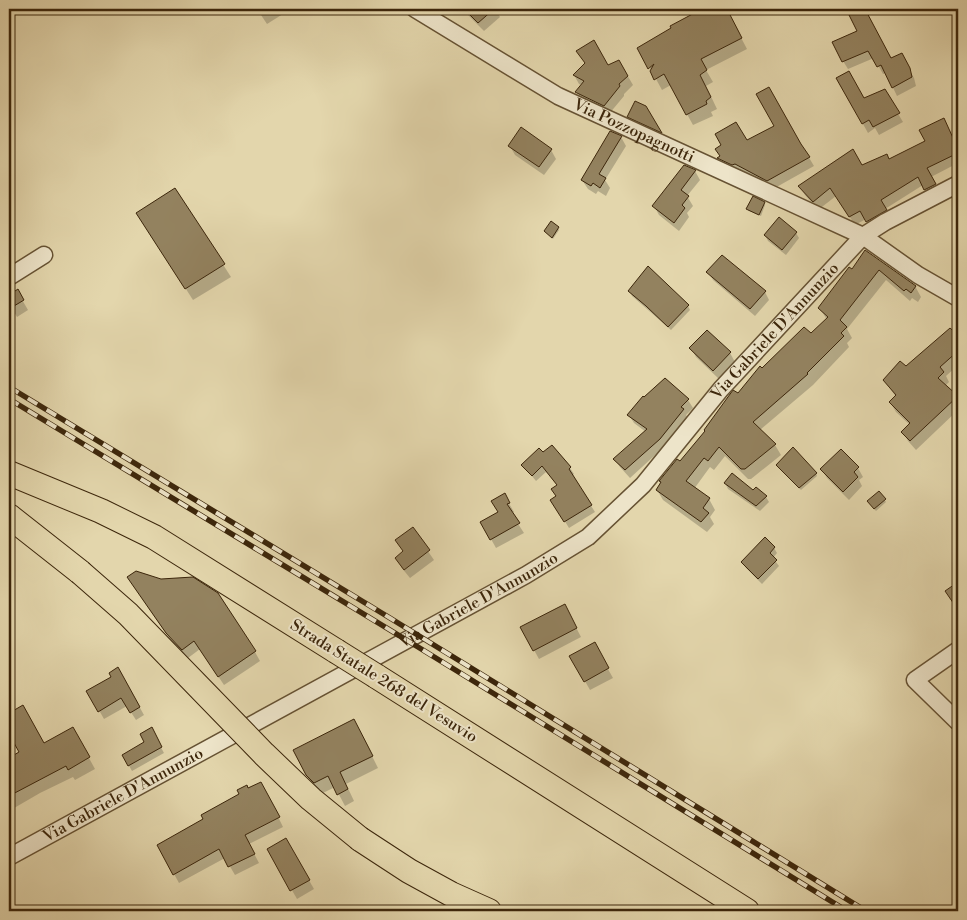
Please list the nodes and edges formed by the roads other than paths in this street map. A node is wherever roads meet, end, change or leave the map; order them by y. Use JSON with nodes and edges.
{"nodes":[{"id":1,"x":415,"y":9,"type":"edge"},
{"id":2,"x":958,"y":184,"type":"edge"},
{"id":3,"x":863,"y":236,"type":"junction"},
{"id":4,"x":44,"y":255,"type":"dead end"},
{"id":5,"x":9,"y":277,"type":"edge"},
{"id":6,"x":958,"y":298,"type":"edge"},
{"id":7,"x":9,"y":473,"type":"edge"},
{"id":8,"x":9,"y":516,"type":"edge"},
{"id":9,"x":958,"y":650,"type":"edge"},
{"id":10,"x":958,"y":722,"type":"edge"},
{"id":11,"x":9,"y":856,"type":"edge"},
{"id":12,"x":488,"y":911,"type":"edge"},
{"id":13,"x":747,"y":911,"type":"edge"}],
"edges":[{"from":1,"to":3,"type":"street","name":"Via Pozzopagnotti"},
{"from":2,"to":3,"type":"street","name":"Via Gabriele D'Annunzio"},
{"from":3,"to":6,"type":"street","name":"Via Pozzopagnotti"},
{"from":3,"to":11,"type":"street","name":"Via Gabriele D'Annunzio"},
{"from":4,"to":5,"type":"street"},
{"from":7,"to":13,"type":"highway","name":"Strada Statale 268 del Vesuvio","bridge":true},
{"from":8,"to":12,"type":"highway","bridge":true},
{"from":9,"to":10,"type":"street"}]}
